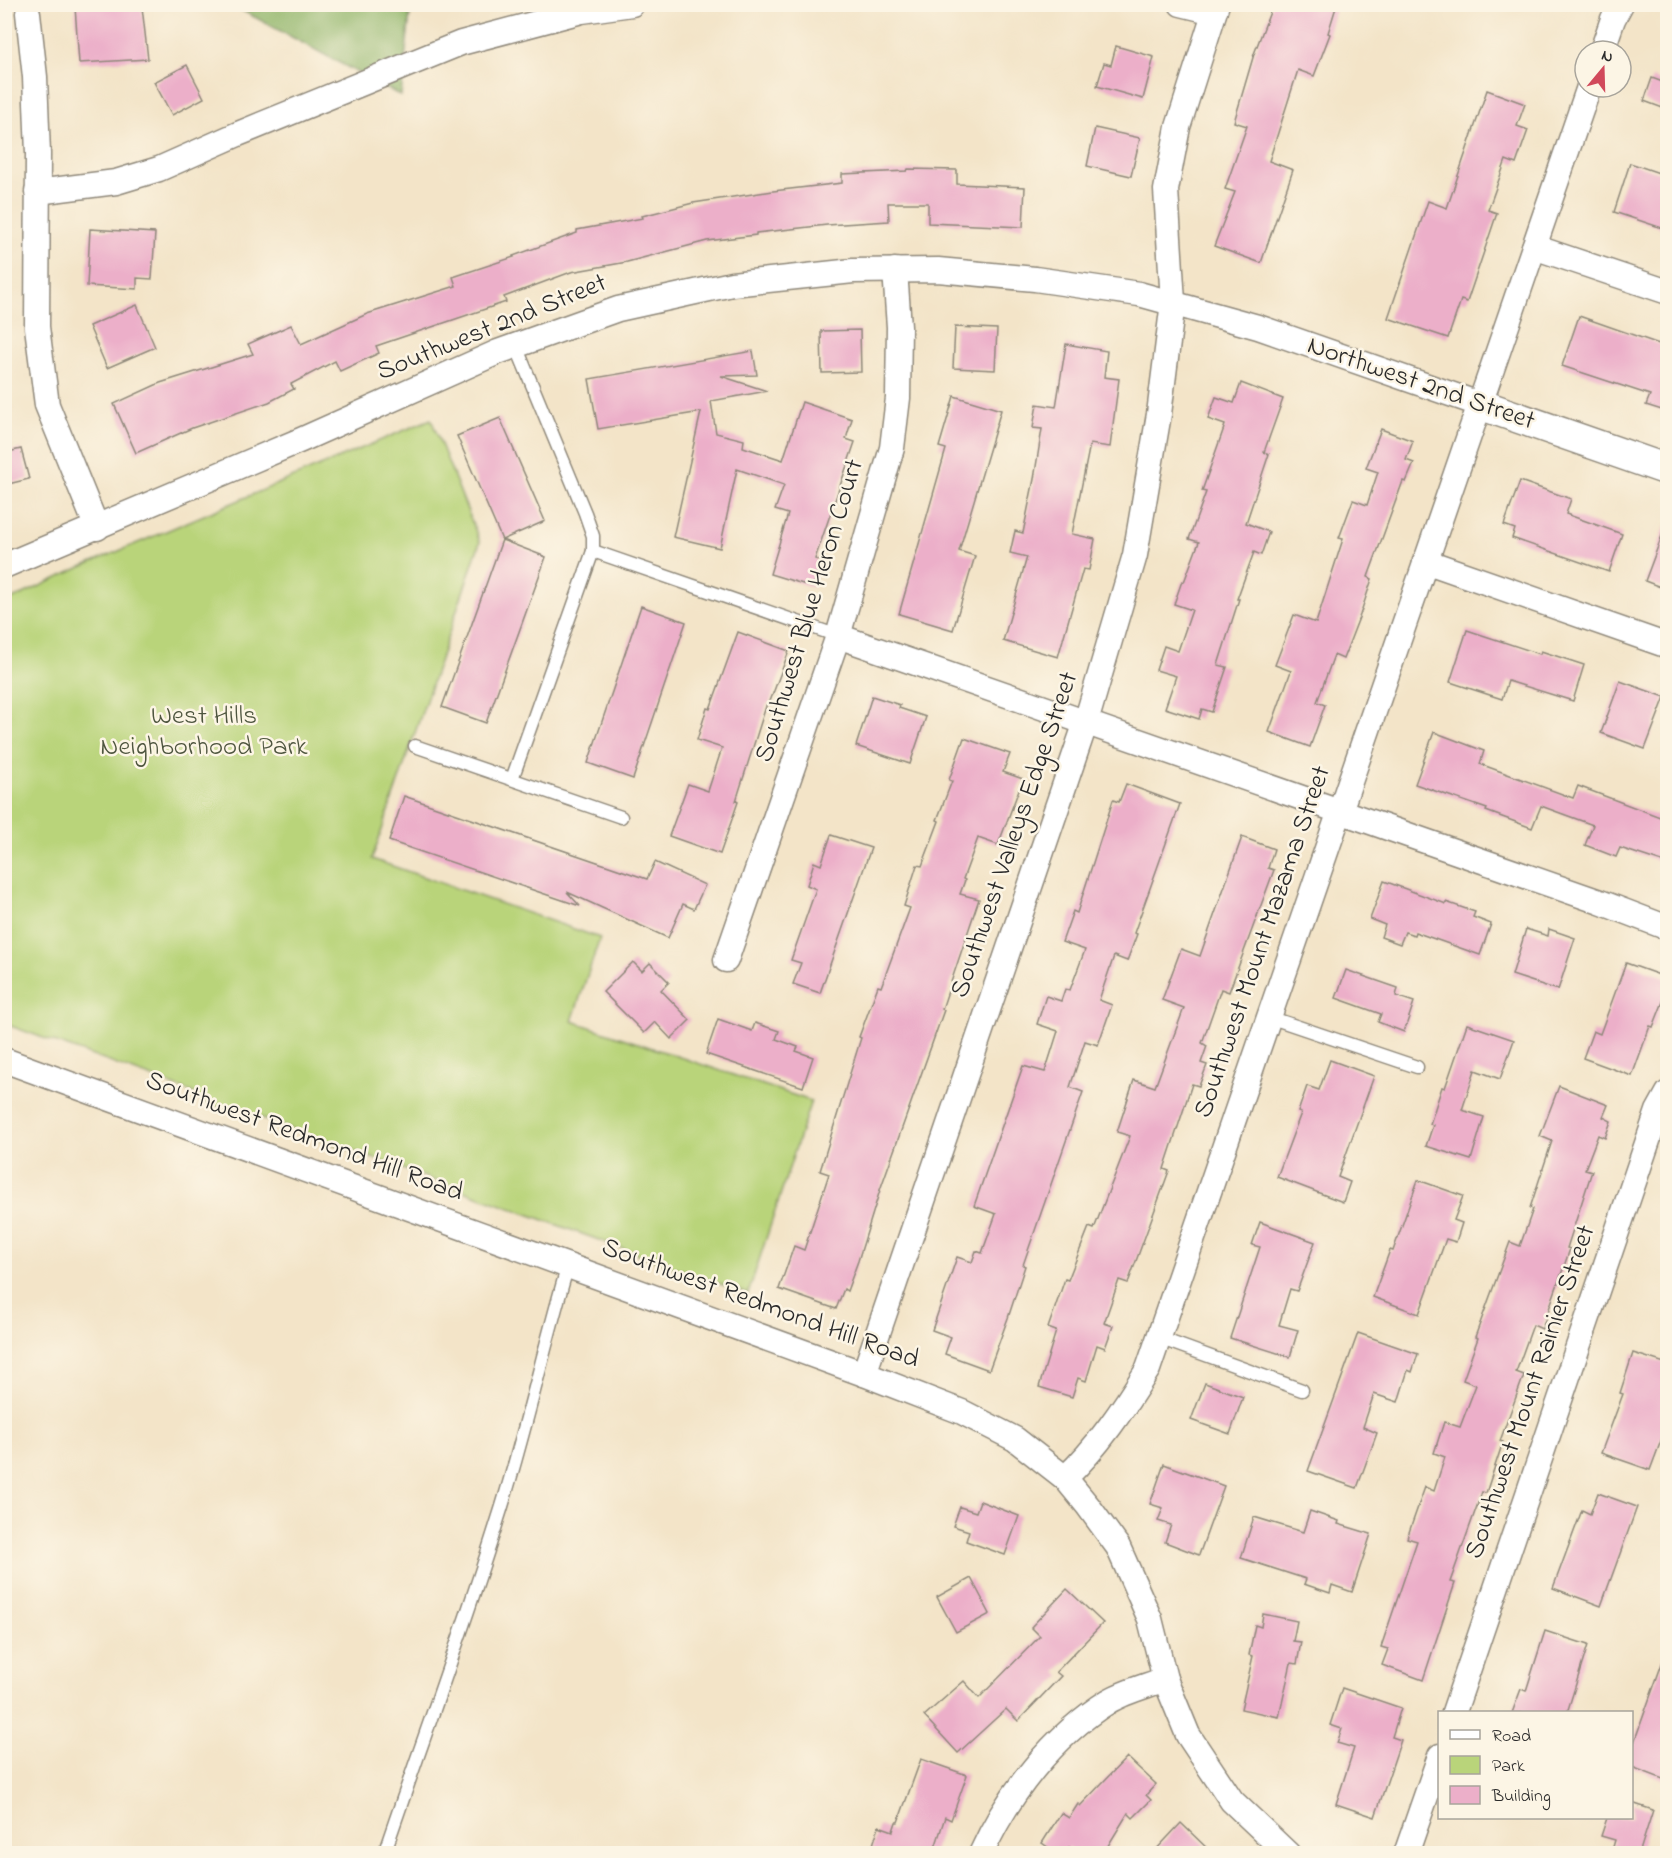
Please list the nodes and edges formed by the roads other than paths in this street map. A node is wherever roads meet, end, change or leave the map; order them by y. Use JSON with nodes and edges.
{"nodes":[{"id":1,"x":632,"y":4,"type":"edge"},
{"id":2,"x":1181,"y":4,"type":"edge"},
{"id":3,"x":1621,"y":4,"type":"edge"},
{"id":4,"x":1215,"y":8,"type":"edge"},
{"id":5,"x":28,"y":13,"type":"dead end"},
{"id":6,"x":1606,"y":39,"type":"edge"},
{"id":7,"x":1585,"y":99,"type":"edge"},
{"id":8,"x":37,"y":192,"type":"junction"},
{"id":9,"x":1534,"y":247,"type":"junction"},
{"id":10,"x":895,"y":270,"type":"junction"},
{"id":11,"x":1668,"y":292,"type":"edge"},
{"id":12,"x":1173,"y":302,"type":"junction"},
{"id":13,"x":516,"y":346,"type":"junction"},
{"id":14,"x":1479,"y":404,"type":"junction"},
{"id":15,"x":1668,"y":470,"type":"edge"},
{"id":16,"x":97,"y":528,"type":"junction"},
{"id":17,"x":593,"y":551,"type":"junction"},
{"id":18,"x":1425,"y":561,"type":"junction"},
{"id":19,"x":4,"y":566,"type":"edge"},
{"id":20,"x":838,"y":636,"type":"junction"},
{"id":21,"x":1668,"y":646,"type":"edge"},
{"id":22,"x":1086,"y":722,"type":"junction"},
{"id":23,"x":415,"y":746,"type":"dead end"},
{"id":24,"x":512,"y":780,"type":"junction"},
{"id":25,"x":1340,"y":811,"type":"junction"},
{"id":26,"x":621,"y":817,"type":"dead end"},
{"id":27,"x":1668,"y":928,"type":"edge"},
{"id":28,"x":726,"y":960,"type":"dead end"},
{"id":29,"x":1269,"y":1017,"type":"junction"},
{"id":30,"x":4,"y":1060,"type":"edge"},
{"id":31,"x":1417,"y":1067,"type":"dead end"},
{"id":32,"x":1668,"y":1092,"type":"edge"},
{"id":33,"x":568,"y":1265,"type":"junction"},
{"id":34,"x":1159,"y":1338,"type":"junction"},
{"id":35,"x":864,"y":1374,"type":"junction"},
{"id":36,"x":1302,"y":1390,"type":"dead end"},
{"id":37,"x":1065,"y":1478,"type":"junction"},
{"id":38,"x":1165,"y":1679,"type":"junction"},
{"id":39,"x":1455,"y":1711,"type":"edge"},
{"id":40,"x":1438,"y":1762,"type":"edge"},
{"id":41,"x":384,"y":1854,"type":"edge"},
{"id":42,"x":981,"y":1854,"type":"edge"},
{"id":43,"x":1288,"y":1854,"type":"edge"},
{"id":44,"x":1407,"y":1854,"type":"edge"}],
"edges":[{"from":1,"to":8,"type":"street"},
{"from":2,"to":4,"type":"street"},
{"from":3,"to":6,"type":"street"},
{"from":4,"to":12,"type":"street","name":"Southwest Valleys Edge Street"},
{"from":5,"to":8,"type":"street"},
{"from":7,"to":9,"type":"street","name":"Southwest Mount Mazama Street"},
{"from":8,"to":16,"type":"street"},
{"from":9,"to":11,"type":"street"},
{"from":9,"to":14,"type":"street","name":"Southwest Mount Mazama Street"},
{"from":10,"to":12,"type":"street","name":"Southwest 2nd Street"},
{"from":10,"to":13,"type":"street","name":"Southwest 2nd Street"},
{"from":10,"to":20,"type":"street","name":"Southwest Blue Heron Court"},
{"from":12,"to":14,"type":"street","name":"Northwest 2nd Street"},
{"from":12,"to":22,"type":"street","name":"Southwest Valleys Edge Street"},
{"from":13,"to":16,"type":"street","name":"Southwest 2nd Street"},
{"from":13,"to":17,"type":"lane"},
{"from":14,"to":15,"type":"street","name":"Northwest 2nd Street"},
{"from":14,"to":18,"type":"street","name":"Southwest Mount Mazama Street"},
{"from":16,"to":19,"type":"street","name":"Southwest 2nd Street"},
{"from":17,"to":20,"type":"lane"},
{"from":17,"to":24,"type":"lane"},
{"from":18,"to":21,"type":"street"},
{"from":18,"to":25,"type":"street","name":"Southwest Mount Mazama Street"},
{"from":20,"to":22,"type":"street"},
{"from":20,"to":28,"type":"street","name":"Southwest Blue Heron Court"},
{"from":22,"to":25,"type":"street"},
{"from":22,"to":35,"type":"street","name":"Southwest Valleys Edge Street"},
{"from":23,"to":24,"type":"lane"},
{"from":24,"to":26,"type":"lane"},
{"from":25,"to":27,"type":"street"},
{"from":25,"to":29,"type":"street","name":"Southwest Mount Mazama Street"},
{"from":29,"to":31,"type":"lane"},
{"from":29,"to":34,"type":"street","name":"Southwest Mount Mazama Street"},
{"from":30,"to":33,"type":"street","name":"Southwest Redmond Hill Road"},
{"from":32,"to":39,"type":"street","name":"Southwest Mount Rainier Street"},
{"from":33,"to":35,"type":"street","name":"Southwest Redmond Hill Road"},
{"from":33,"to":41,"type":"lane"},
{"from":34,"to":36,"type":"lane"},
{"from":34,"to":37,"type":"street","name":"Southwest Mount Mazama Street"},
{"from":35,"to":37,"type":"street","name":"Southwest Redmond Hill Road"},
{"from":37,"to":38,"type":"street","name":"Southwest Redmond Hill Road"},
{"from":38,"to":42,"type":"street"},
{"from":38,"to":43,"type":"street","name":"Southwest Redmond Hill Road"},
{"from":40,"to":44,"type":"street"}]}
